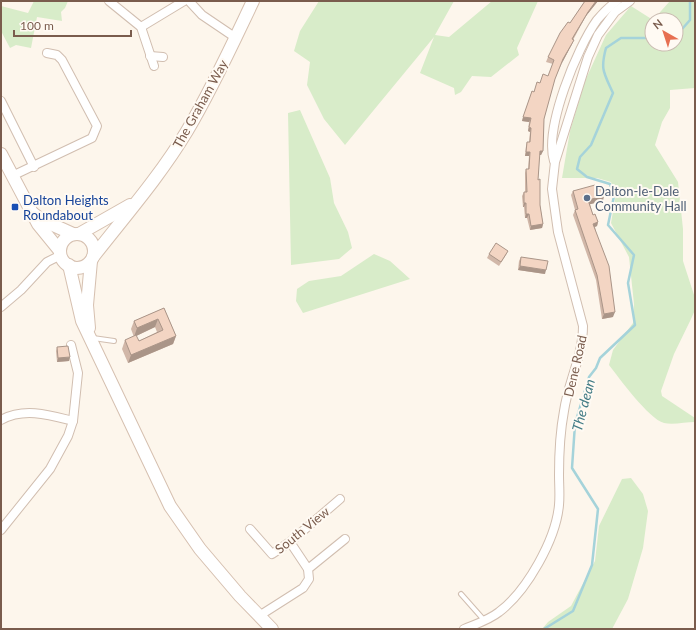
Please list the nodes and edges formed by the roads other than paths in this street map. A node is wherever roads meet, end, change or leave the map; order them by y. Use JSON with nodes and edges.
{"nodes":[{"id":1,"x":110,"y":1,"type":"edge"},
{"id":2,"x":184,"y":1,"type":"edge"},
{"id":3,"x":190,"y":1,"type":"edge"},
{"id":4,"x":253,"y":1,"type":"edge"},
{"id":5,"x":630,"y":1,"type":"edge"},
{"id":6,"x":615,"y":6,"type":"edge"},
{"id":7,"x":600,"y":23,"type":"junction"},
{"id":8,"x":140,"y":28,"type":"junction"},
{"id":9,"x":236,"y":38,"type":"junction"},
{"id":10,"x":582,"y":45,"type":"junction"},
{"id":11,"x":591,"y":49,"type":"junction"},
{"id":12,"x":47,"y":53,"type":"dead end"},
{"id":13,"x":150,"y":56,"type":"junction"},
{"id":14,"x":163,"y":57,"type":"dead end"},
{"id":15,"x":154,"y":66,"type":"dead end"},
{"id":16,"x":1,"y":101,"type":"edge"},
{"id":17,"x":1,"y":154,"type":"edge"},
{"id":18,"x":555,"y":162,"type":"junction"},
{"id":19,"x":34,"y":167,"type":"junction"},
{"id":20,"x":12,"y":176,"type":"junction"},
{"id":21,"x":136,"y":202,"type":"junction"},
{"id":22,"x":32,"y":212,"type":"junction"},
{"id":23,"x":76,"y":234,"type":"junction"},
{"id":24,"x":61,"y":253,"type":"junction"},
{"id":25,"x":92,"y":259,"type":"junction"},
{"id":26,"x":69,"y":265,"type":"junction"},
{"id":27,"x":1,"y":307,"type":"edge"},
{"id":28,"x":91,"y":337,"type":"junction"},
{"id":29,"x":114,"y":341,"type":"dead end"},
{"id":30,"x":71,"y":345,"type":"dead end"},
{"id":31,"x":1,"y":420,"type":"edge"},
{"id":32,"x":73,"y":420,"type":"junction"},
{"id":33,"x":340,"y":499,"type":"dead end"},
{"id":34,"x":250,"y":529,"type":"dead end"},
{"id":35,"x":1,"y":530,"type":"edge"},
{"id":36,"x":345,"y":538,"type":"dead end"},
{"id":37,"x":290,"y":542,"type":"junction"},
{"id":38,"x":308,"y":569,"type":"junction"},
{"id":39,"x":461,"y":594,"type":"dead end"},
{"id":40,"x":259,"y":616,"type":"junction"},
{"id":41,"x":484,"y":620,"type":"junction"},
{"id":42,"x":272,"y":629,"type":"edge"},
{"id":43,"x":464,"y":629,"type":"edge"}],
"edges":[{"from":1,"to":8,"type":"street"},
{"from":2,"to":8,"type":"street"},
{"from":3,"to":9,"type":"street"},
{"from":4,"to":9,"type":"main road","name":"The Graham Way"},
{"from":5,"to":6,"type":"street","name":"Dene Road"},
{"from":6,"to":7,"type":"street","name":"Dene Road"},
{"from":7,"to":10,"type":"street","name":"Dene Road"},
{"from":7,"to":11,"type":"street","name":"Dene Road"},
{"from":8,"to":13,"type":"street"},
{"from":9,"to":21,"type":"main road","name":"The Graham Way"},
{"from":10,"to":11,"type":"lane"},
{"from":10,"to":18,"type":"street","name":"Dene Road"},
{"from":11,"to":18,"type":"street","name":"Dene Road"},
{"from":12,"to":19,"type":"street"},
{"from":13,"to":14,"type":"street"},
{"from":13,"to":15,"type":"street"},
{"from":16,"to":19,"type":"street"},
{"from":17,"to":20,"type":"main road"},
{"from":18,"to":41,"type":"street","name":"Dene Road"},
{"from":19,"to":20,"type":"street"},
{"from":20,"to":22,"type":"main road"},
{"from":21,"to":23,"type":"main road","name":"The Graham Way"},
{"from":21,"to":25,"type":"main road","name":"The Graham Way"},
{"from":22,"to":23,"type":"main road"},
{"from":22,"to":24,"type":"main road"},
{"from":23,"to":24,"type":"main road"},
{"from":23,"to":25,"type":"main road"},
{"from":24,"to":26,"type":"main road"},
{"from":24,"to":27,"type":"street"},
{"from":25,"to":26,"type":"main road"},
{"from":25,"to":28,"type":"main road"},
{"from":26,"to":28,"type":"main road"},
{"from":28,"to":29,"type":"lane"},
{"from":28,"to":40,"type":"main road"},
{"from":30,"to":32,"type":"street"},
{"from":31,"to":32,"type":"street"},
{"from":32,"to":35,"type":"street"},
{"from":33,"to":37,"type":"street","name":"South View"},
{"from":34,"to":37,"type":"street","name":"South View"},
{"from":36,"to":38,"type":"street"},
{"from":37,"to":38,"type":"street"},
{"from":38,"to":40,"type":"street"},
{"from":39,"to":41,"type":"lane"},
{"from":40,"to":42,"type":"main road"},
{"from":41,"to":43,"type":"street","name":"Dene Road"}]}
